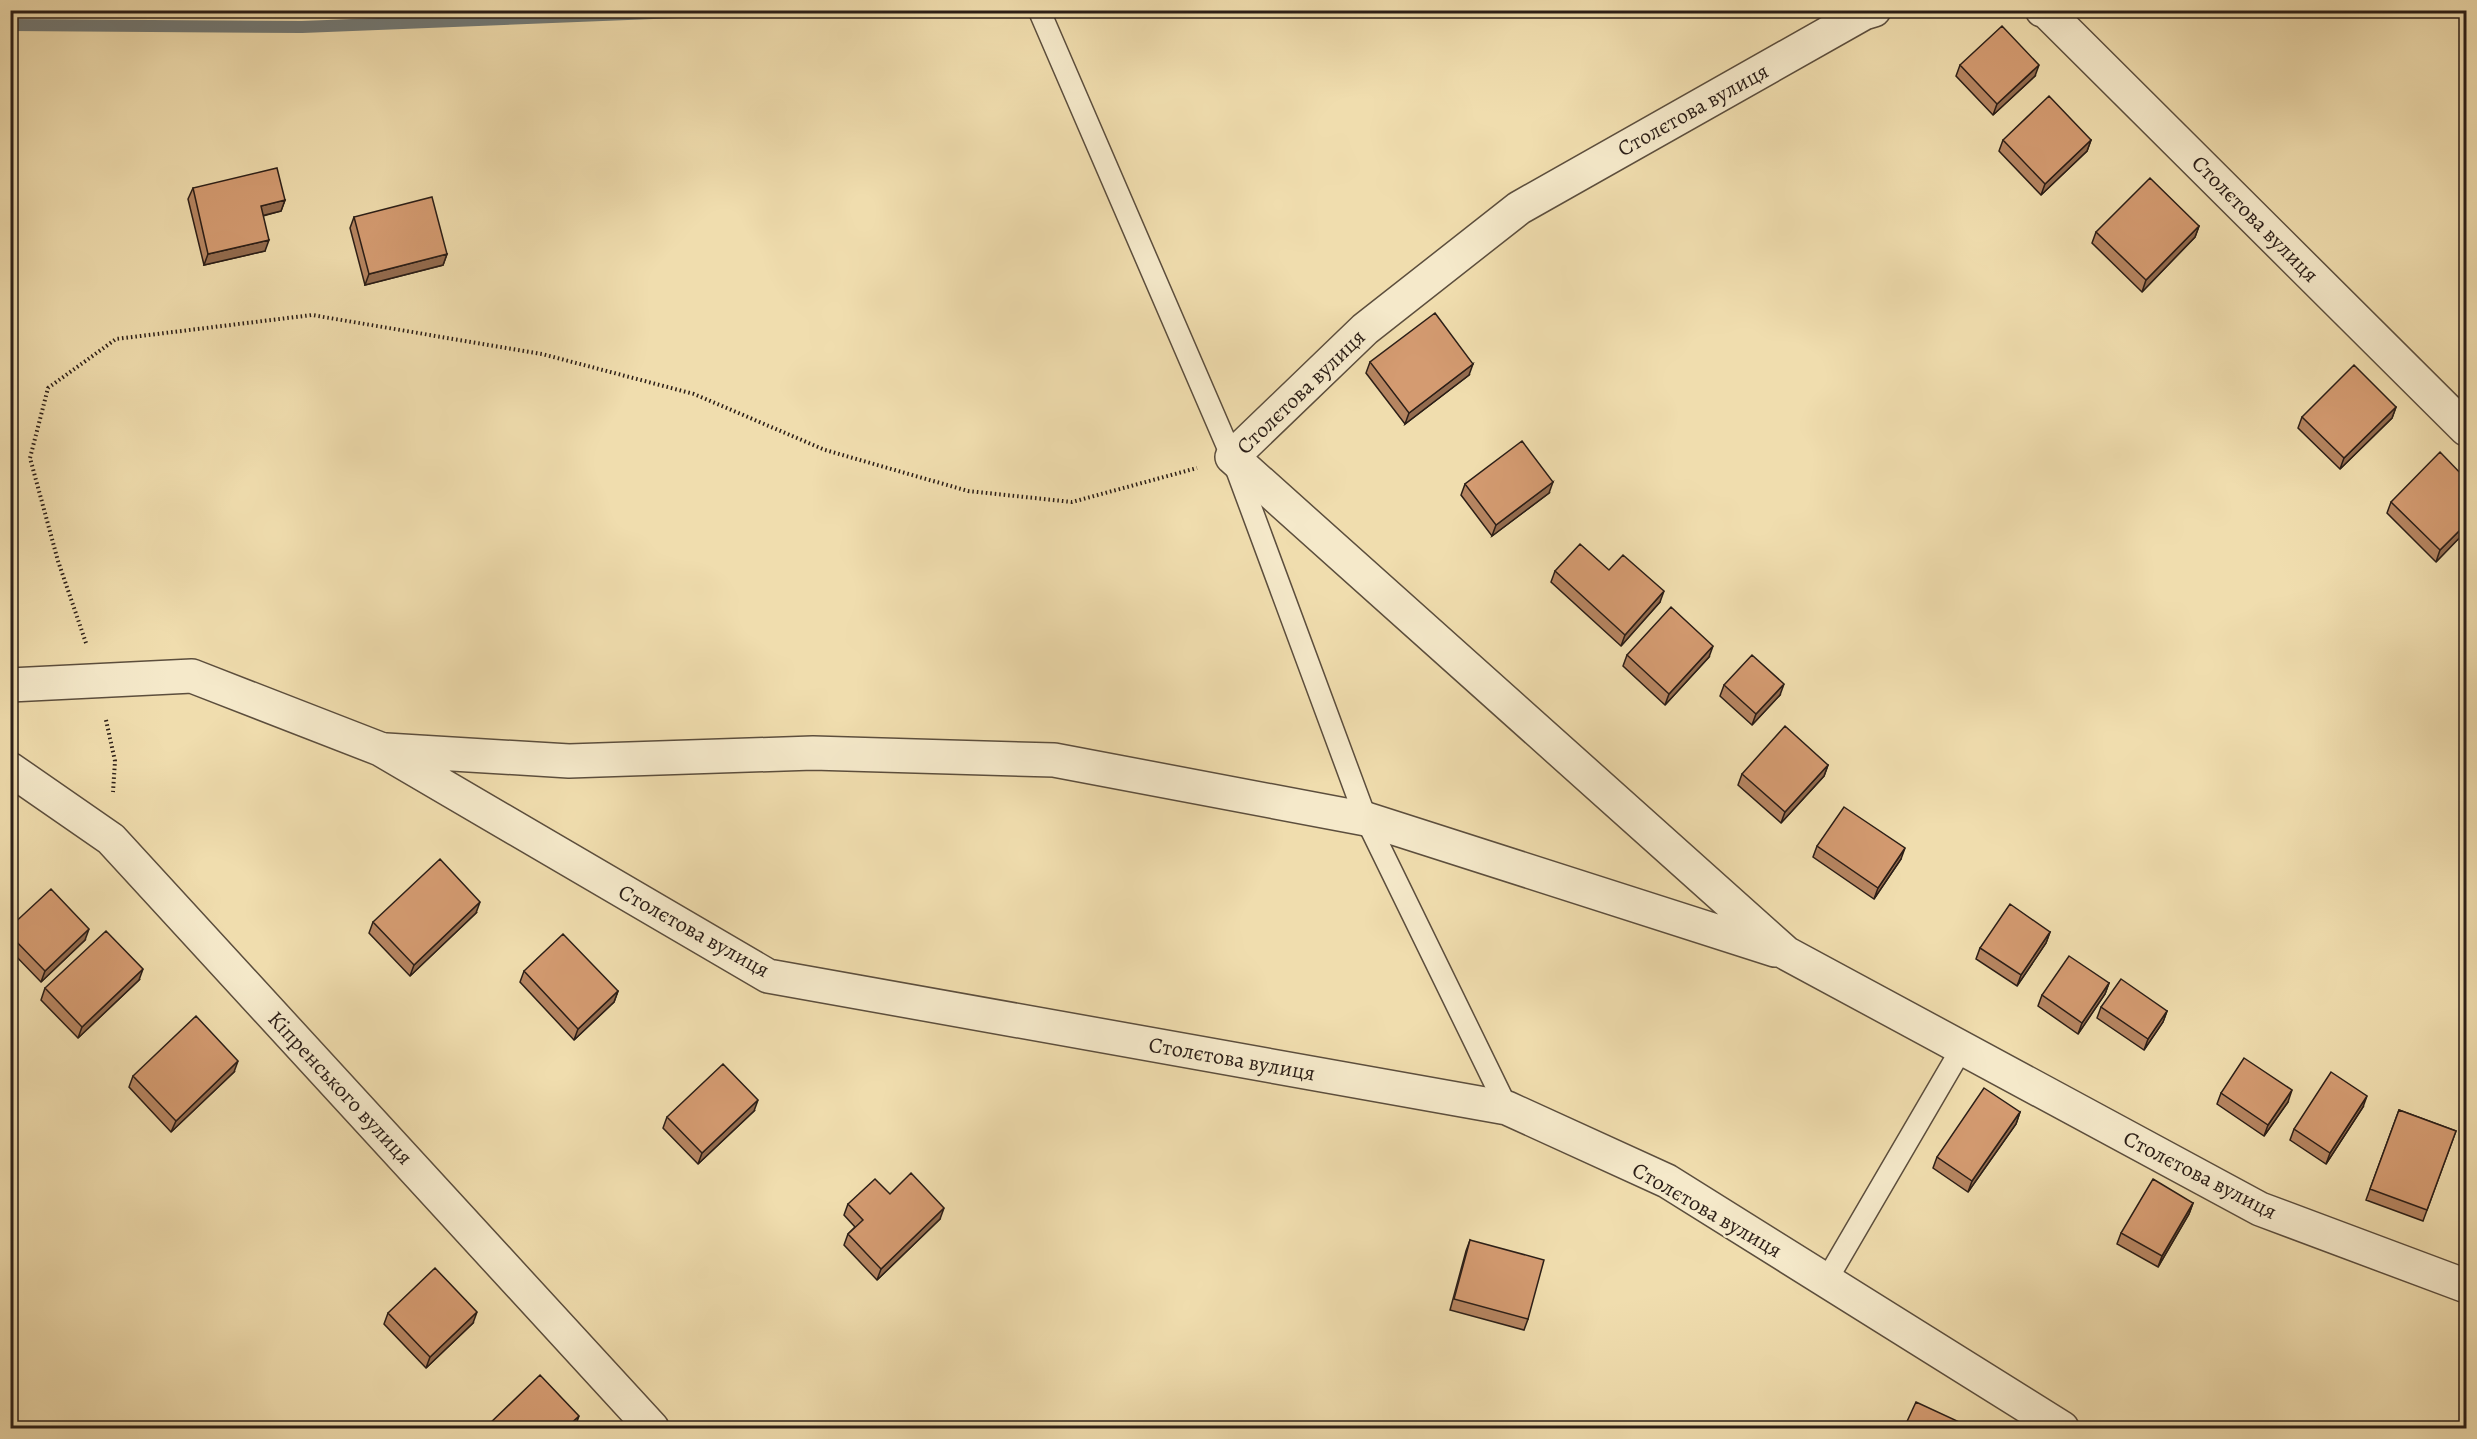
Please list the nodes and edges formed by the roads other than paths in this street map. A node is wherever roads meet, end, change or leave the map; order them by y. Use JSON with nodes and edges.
{"nodes":[{"id":1,"x":1039,"y":10,"type":"edge"},
{"id":2,"x":1874,"y":10,"type":"edge"},
{"id":3,"x":2042,"y":10,"type":"edge"},
{"id":4,"x":2466,"y":429,"type":"edge"},
{"id":5,"x":1232,"y":457,"type":"junction"},
{"id":6,"x":10,"y":685,"type":"edge"},
{"id":7,"x":380,"y":749,"type":"junction"},
{"id":8,"x":10,"y":769,"type":"edge"},
{"id":9,"x":1366,"y":819,"type":"junction"},
{"id":10,"x":1786,"y":953,"type":"junction"},
{"id":11,"x":1962,"y":1048,"type":"junction"},
{"id":12,"x":1507,"y":1108,"type":"junction"},
{"id":13,"x":1826,"y":1281,"type":"junction"},
{"id":14,"x":2466,"y":1286,"type":"edge"},
{"id":15,"x":652,"y":1428,"type":"edge"},
{"id":16,"x":2062,"y":1428,"type":"edge"}],
"edges":[{"from":1,"to":5,"type":"lane"},
{"from":2,"to":5,"type":"street","name":"Столєтова вулиця"},
{"from":3,"to":4,"type":"street","name":"Столєтова вулиця"},
{"from":5,"to":9,"type":"lane"},
{"from":5,"to":10,"type":"street","name":"Столєтова вулиця"},
{"from":6,"to":7,"type":"street","name":"Столєтова вулиця"},
{"from":7,"to":9,"type":"street","name":"Столєтова вулиця"},
{"from":7,"to":12,"type":"street","name":"Столєтова вулиця"},
{"from":8,"to":15,"type":"street","name":"Кіпренського вулиця"},
{"from":9,"to":10,"type":"street","name":"Столєтова вулиця"},
{"from":9,"to":12,"type":"lane"},
{"from":10,"to":11,"type":"street","name":"Столєтова вулиця"},
{"from":11,"to":13,"type":"lane"},
{"from":11,"to":14,"type":"street","name":"Столєтова вулиця"},
{"from":12,"to":13,"type":"street","name":"Столєтова вулиця"},
{"from":13,"to":16,"type":"street","name":"Столєтова вулиця"}]}
